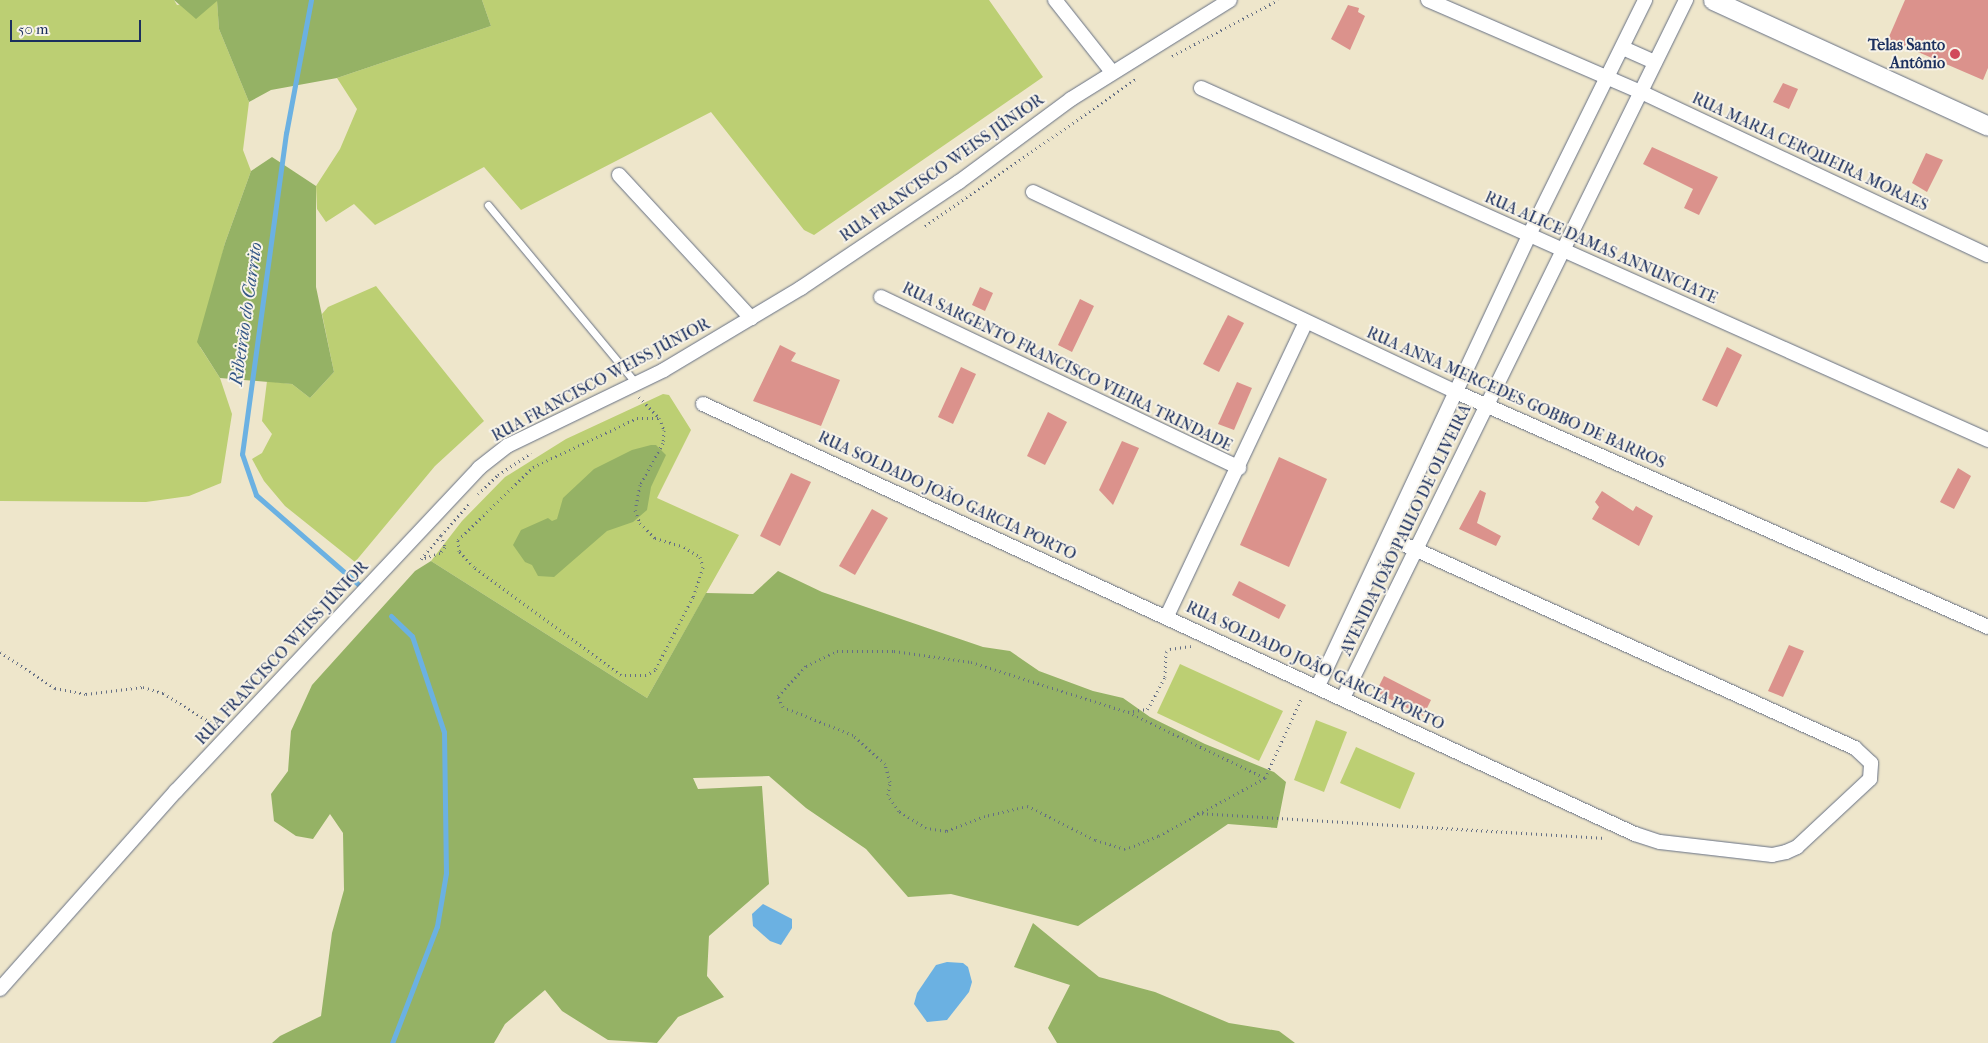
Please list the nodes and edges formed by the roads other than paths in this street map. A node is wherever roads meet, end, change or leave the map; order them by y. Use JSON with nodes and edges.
{"nodes":[{"id":1,"x":1055,"y":0,"type":"edge"},
{"id":2,"x":1230,"y":0,"type":"edge"},
{"id":3,"x":1428,"y":0,"type":"edge"},
{"id":4,"x":1645,"y":0,"type":"edge"},
{"id":5,"x":1686,"y":0,"type":"edge"},
{"id":6,"x":1713,"y":0,"type":"edge"},
{"id":7,"x":1623,"y":48,"type":"junction"},
{"id":8,"x":1655,"y":62,"type":"junction"},
{"id":9,"x":1112,"y":72,"type":"junction"},
{"id":10,"x":1613,"y":80,"type":"junction"},
{"id":11,"x":1201,"y":88,"type":"dead end"},
{"id":12,"x":1641,"y":92,"type":"junction"},
{"id":13,"x":1988,"y":126,"type":"edge"},
{"id":14,"x":618,"y":175,"type":"dead end"},
{"id":15,"x":1034,"y":192,"type":"dead end"},
{"id":16,"x":488,"y":205,"type":"dead end"},
{"id":17,"x":1530,"y":235,"type":"junction"},
{"id":18,"x":1562,"y":250,"type":"junction"},
{"id":19,"x":1988,"y":255,"type":"edge"},
{"id":20,"x":880,"y":297,"type":"dead end"},
{"id":21,"x":750,"y":318,"type":"junction"},
{"id":22,"x":1306,"y":322,"type":"junction"},
{"id":23,"x":632,"y":385,"type":"junction"},
{"id":24,"x":1456,"y":392,"type":"junction"},
{"id":25,"x":703,"y":404,"type":"dead end"},
{"id":26,"x":1486,"y":405,"type":"junction"},
{"id":27,"x":1988,"y":440,"type":"edge"},
{"id":28,"x":1239,"y":468,"type":"junction"},
{"id":29,"x":1388,"y":537,"type":"junction"},
{"id":30,"x":1415,"y":550,"type":"junction"},
{"id":31,"x":1166,"y":616,"type":"junction"},
{"id":32,"x":1988,"y":627,"type":"edge"},
{"id":33,"x":1314,"y":684,"type":"junction"},
{"id":34,"x":1343,"y":698,"type":"junction"},
{"id":35,"x":0,"y":989,"type":"edge"}],
"edges":[{"from":1,"to":9,"type":"street"},
{"from":2,"to":9,"type":"street","name":"RUA FRANCISCO WEISS JÚNIOR"},
{"from":3,"to":10,"type":"street"},
{"from":4,"to":7,"type":"street","name":"AVENIDA JOÃO PAULO DE OLIVEIRA"},
{"from":5,"to":8,"type":"street","name":"AVENIDA JOÃO PAULO DE OLIVEIRA"},
{"from":6,"to":13,"type":"main road"},
{"from":7,"to":8,"type":"street"},
{"from":7,"to":10,"type":"street","name":"AVENIDA JOÃO PAULO DE OLIVEIRA"},
{"from":8,"to":12,"type":"street","name":"AVENIDA JOÃO PAULO DE OLIVEIRA"},
{"from":9,"to":21,"type":"street","name":"RUA FRANCISCO WEISS JÚNIOR"},
{"from":10,"to":12,"type":"street","name":"RUA MARIA CERQUEIRA MORAES"},
{"from":10,"to":17,"type":"street","name":"AVENIDA JOÃO PAULO DE OLIVEIRA"},
{"from":11,"to":17,"type":"street","name":"RUA ALICE DAMAS ANNUNCIATE"},
{"from":12,"to":18,"type":"street","name":"AVENIDA JOÃO PAULO DE OLIVEIRA"},
{"from":12,"to":19,"type":"street","name":"RUA MARIA CERQUEIRA MORAES"},
{"from":14,"to":21,"type":"street"},
{"from":15,"to":22,"type":"street","name":"RUA ANNA MERCEDES GOBBO DE BARROS"},
{"from":16,"to":23,"type":"lane"},
{"from":17,"to":18,"type":"street","name":"RUA ALICE DAMAS ANNUNCIATE"},
{"from":17,"to":24,"type":"street","name":"AVENIDA JOÃO PAULO DE OLIVEIRA"},
{"from":18,"to":26,"type":"street","name":"AVENIDA JOÃO PAULO DE OLIVEIRA"},
{"from":18,"to":27,"type":"street","name":"RUA ALICE DAMAS ANNUNCIATE"},
{"from":20,"to":28,"type":"street","name":"RUA SARGENTO FRANCISCO VIEIRA TRINDADE"},
{"from":21,"to":23,"type":"street","name":"RUA FRANCISCO WEISS JÚNIOR"},
{"from":22,"to":24,"type":"street","name":"RUA ANNA MERCEDES GOBBO DE BARROS"},
{"from":22,"to":28,"type":"street"},
{"from":23,"to":35,"type":"street","name":"RUA FRANCISCO WEISS JÚNIOR"},
{"from":24,"to":26,"type":"street","name":"RUA ANNA MERCEDES GOBBO DE BARROS"},
{"from":24,"to":29,"type":"street","name":"AVENIDA JOÃO PAULO DE OLIVEIRA"},
{"from":25,"to":31,"type":"street","name":"RUA SOLDADO JOÃO GARCIA PORTO"},
{"from":26,"to":30,"type":"street","name":"AVENIDA JOÃO PAULO DE OLIVEIRA"},
{"from":26,"to":32,"type":"street","name":"RUA ANNA MERCEDES GOBBO DE BARROS"},
{"from":28,"to":31,"type":"street"},
{"from":29,"to":30,"type":"street"},
{"from":29,"to":33,"type":"street","name":"AVENIDA JOÃO PAULO DE OLIVEIRA"},
{"from":30,"to":34,"type":"street","name":"AVENIDA JOÃO PAULO DE OLIVEIRA"},
{"from":30,"to":34,"type":"street","name":"RUA SOLDADO JOÃO GARCIA PORTO"},
{"from":31,"to":33,"type":"street","name":"RUA SOLDADO JOÃO GARCIA PORTO"},
{"from":33,"to":34,"type":"street","name":"RUA SOLDADO JOÃO GARCIA PORTO"}]}
